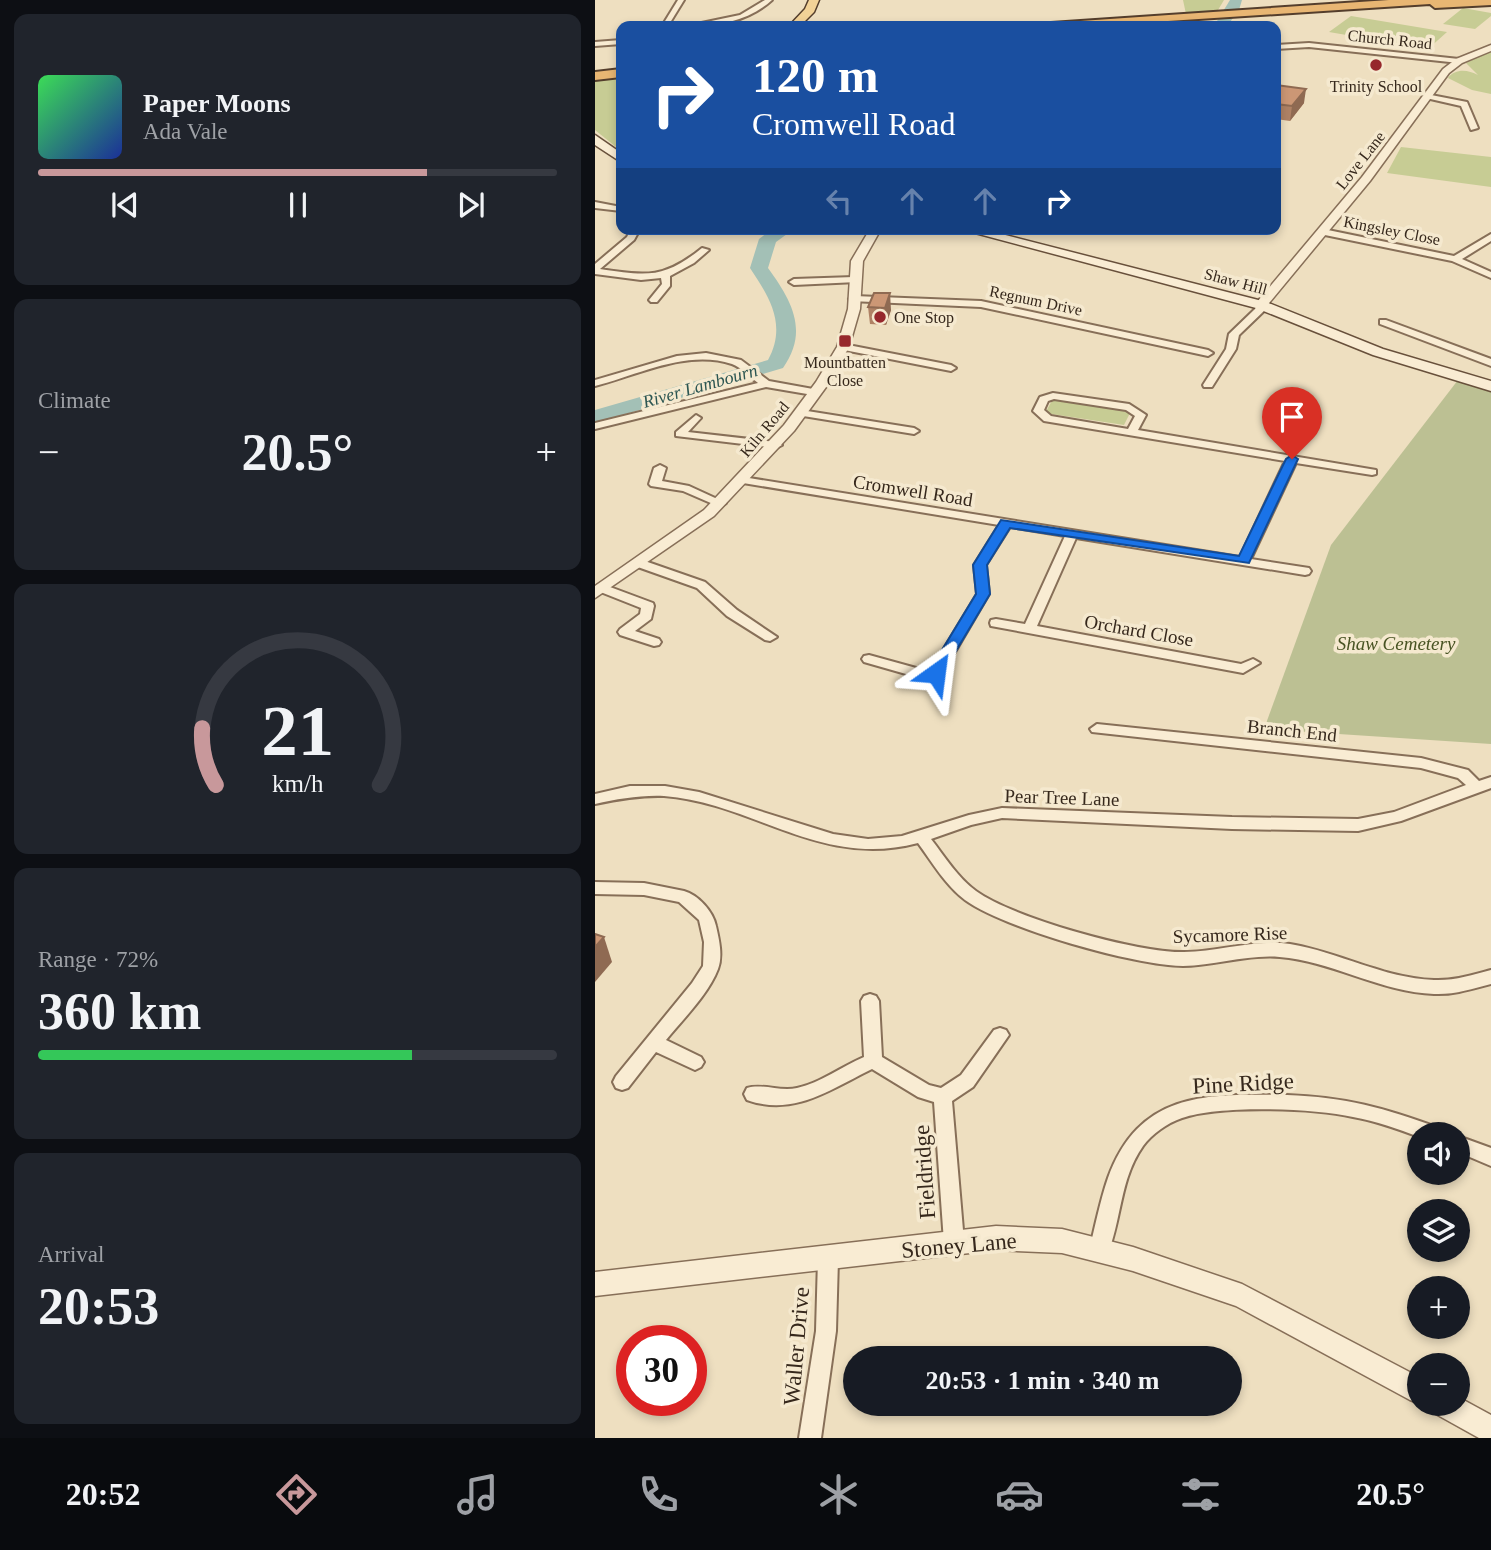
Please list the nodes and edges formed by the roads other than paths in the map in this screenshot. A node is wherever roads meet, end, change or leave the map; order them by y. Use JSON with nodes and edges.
{"nodes":[{"id":1,"x":681,"y":0,"type":"edge"},
{"id":2,"x":769,"y":0,"type":"edge"},
{"id":3,"x":1451,"y":0,"type":"edge"},
{"id":4,"x":1491,"y":2,"type":"edge"},
{"id":5,"x":812,"y":5,"type":"edge"},
{"id":6,"x":1248,"y":13,"type":"junction"},
{"id":7,"x":1220,"y":15,"type":"junction"},
{"id":8,"x":668,"y":21,"type":"edge"},
{"id":9,"x":717,"y":21,"type":"edge"},
{"id":10,"x":798,"y":21,"type":"edge"},
{"id":11,"x":1128,"y":21,"type":"edge"},
{"id":12,"x":1175,"y":21,"type":"edge"},
{"id":13,"x":616,"y":42,"type":"edge"},
{"id":14,"x":595,"y":44,"type":"edge"},
{"id":15,"x":1281,"y":46,"type":"edge"},
{"id":16,"x":1491,"y":48,"type":"edge"},
{"id":17,"x":1458,"y":61,"type":"junction"},
{"id":18,"x":616,"y":68,"type":"edge"},
{"id":19,"x":595,"y":71,"type":"edge"},
{"id":20,"x":616,"y":73,"type":"edge"},
{"id":21,"x":1429,"y":96,"type":"junction"},
{"id":22,"x":1473,"y":129,"type":"dead end"},
{"id":23,"x":595,"y":139,"type":"edge"},
{"id":24,"x":616,"y":154,"type":"edge"},
{"id":25,"x":595,"y":205,"type":"edge"},
{"id":26,"x":616,"y":208,"type":"edge"},
{"id":27,"x":1323,"y":232,"type":"junction"},
{"id":28,"x":633,"y":235,"type":"edge"},
{"id":29,"x":873,"y":235,"type":"edge"},
{"id":30,"x":990,"y":235,"type":"edge"},
{"id":31,"x":1491,"y":237,"type":"edge"},
{"id":32,"x":705,"y":250,"type":"dead end"},
{"id":33,"x":1455,"y":259,"type":"junction"},
{"id":34,"x":595,"y":270,"type":"edge"},
{"id":35,"x":665,"y":275,"type":"junction"},
{"id":36,"x":1491,"y":275,"type":"edge"},
{"id":37,"x":855,"y":280,"type":"junction"},
{"id":38,"x":794,"y":282,"type":"dead end"},
{"id":39,"x":662,"y":295,"type":"dead end"},
{"id":40,"x":855,"y":299,"type":"junction"},
{"id":41,"x":1261,"y":304,"type":"junction"},
{"id":42,"x":1383,"y":322,"type":"dead end"},
{"id":43,"x":843,"y":347,"type":"junction"},
{"id":44,"x":1208,"y":353,"type":"dead end"},
{"id":45,"x":1491,"y":363,"type":"edge"},
{"id":46,"x":946,"y":375,"type":"dead end"},
{"id":47,"x":595,"y":383,"type":"edge"},
{"id":48,"x":764,"y":383,"type":"junction"},
{"id":49,"x":1208,"y":385,"type":"dead end"},
{"id":50,"x":1491,"y":386,"type":"edge"},
{"id":51,"x":813,"y":391,"type":"junction"},
{"id":52,"x":801,"y":413,"type":"junction"},
{"id":53,"x":696,"y":418,"type":"dead end"},
{"id":54,"x":595,"y":426,"type":"edge"},
{"id":55,"x":914,"y":431,"type":"dead end"},
{"id":56,"x":1132,"y":432,"type":"junction"},
{"id":57,"x":776,"y":445,"type":"junction"},
{"id":58,"x":1292,"y":459,"type":"junction"},
{"id":59,"x":660,"y":468,"type":"dead end"},
{"id":60,"x":1373,"y":472,"type":"dead end"},
{"id":61,"x":743,"y":480,"type":"junction"},
{"id":62,"x":720,"y":503,"type":"junction"},
{"id":63,"x":1006,"y":523,"type":"junction"},
{"id":64,"x":1072,"y":533,"type":"junction"},
{"id":65,"x":1244,"y":561,"type":"junction"},
{"id":66,"x":639,"y":563,"type":"junction"},
{"id":67,"x":1305,"y":571,"type":"dead end"},
{"id":68,"x":599,"y":590,"type":"edge"},
{"id":69,"x":996,"y":623,"type":"dead end"},
{"id":70,"x":1029,"y":630,"type":"junction"},
{"id":71,"x":770,"y":637,"type":"dead end"},
{"id":72,"x":654,"y":642,"type":"dead end"},
{"id":73,"x":869,"y":659,"type":"dead end"},
{"id":74,"x":1249,"y":670,"type":"dead end"},
{"id":75,"x":1097,"y":729,"type":"dead end"},
{"id":76,"x":1484,"y":784,"type":"edge"},
{"id":77,"x":595,"y":799,"type":"edge"},
{"id":78,"x":920,"y":835,"type":"junction"},
{"id":79,"x":595,"y":888,"type":"edge"},
{"id":80,"x":1491,"y":977,"type":"edge"},
{"id":81,"x":870,"y":1001,"type":"dead end"},
{"id":82,"x":1000,"y":1035,"type":"dead end"},
{"id":83,"x":653,"y":1043,"type":"junction"},
{"id":84,"x":873,"y":1061,"type":"junction"},
{"id":85,"x":695,"y":1062,"type":"dead end"},
{"id":86,"x":622,"y":1082,"type":"dead end"},
{"id":87,"x":753,"y":1094,"type":"dead end"},
{"id":88,"x":943,"y":1097,"type":"junction"},
{"id":89,"x":1407,"y":1125,"type":"edge"},
{"id":90,"x":1470,"y":1149,"type":"edge"},
{"id":91,"x":1491,"y":1157,"type":"edge"},
{"id":92,"x":954,"y":1242,"type":"junction"},
{"id":93,"x":1099,"y":1251,"type":"junction"},
{"id":94,"x":828,"y":1259,"type":"junction"},
{"id":95,"x":595,"y":1284,"type":"edge"},
{"id":96,"x":1407,"y":1385,"type":"edge"},
{"id":97,"x":1465,"y":1416,"type":"edge"},
{"id":98,"x":1491,"y":1430,"type":"edge"},
{"id":99,"x":810,"y":1438,"type":"edge"}],
"edges":[{"from":1,"to":8,"type":"street"},
{"from":2,"to":9,"type":"street"},
{"from":3,"to":6,"type":"highway"},
{"from":4,"to":6,"type":"highway"},
{"from":5,"to":10,"type":"main road"},
{"from":6,"to":7,"type":"highway"},
{"from":7,"to":11,"type":"highway"},
{"from":7,"to":12,"type":"highway"},
{"from":13,"to":14,"type":"street"},
{"from":15,"to":17,"type":"street","name":"Church Road"},
{"from":16,"to":17,"type":"street","name":"Love Lane"},
{"from":17,"to":21,"type":"street","name":"Love Lane"},
{"from":18,"to":19,"type":"highway"},
{"from":19,"to":20,"type":"highway"},
{"from":21,"to":22,"type":"street"},
{"from":21,"to":27,"type":"street","name":"Love Lane"},
{"from":23,"to":24,"type":"main road"},
{"from":25,"to":26,"type":"street"},
{"from":27,"to":33,"type":"street","name":"Kingsley Close"},
{"from":27,"to":41,"type":"street","name":"Love Lane"},
{"from":28,"to":34,"type":"street"},
{"from":29,"to":37,"type":"street","name":"Kiln Road"},
{"from":30,"to":41,"type":"main road","name":"Shaw Hill"},
{"from":31,"to":33,"type":"street","name":"Kingsley Close"},
{"from":32,"to":35,"type":"street"},
{"from":33,"to":36,"type":"street","name":"Kingsley Close"},
{"from":34,"to":35,"type":"street"},
{"from":35,"to":39,"type":"street"},
{"from":37,"to":38,"type":"street"},
{"from":37,"to":40,"type":"street","name":"Kiln Road"},
{"from":40,"to":43,"type":"street","name":"Kiln Road"},
{"from":40,"to":44,"type":"street","name":"Regnum Drive"},
{"from":41,"to":49,"type":"street"},
{"from":41,"to":50,"type":"main road","name":"Shaw Hill"},
{"from":42,"to":45,"type":"street"},
{"from":43,"to":46,"type":"street"},
{"from":43,"to":51,"type":"street","name":"Kiln Road"},
{"from":47,"to":48,"type":"street"},
{"from":48,"to":51,"type":"street"},
{"from":48,"to":54,"type":"street"},
{"from":51,"to":52,"type":"street","name":"Kiln Road"},
{"from":52,"to":55,"type":"street"},
{"from":52,"to":57,"type":"street","name":"Kiln Road"},
{"from":53,"to":57,"type":"street"},
{"from":56,"to":56,"type":"street"},
{"from":56,"to":58,"type":"street"},
{"from":57,"to":61,"type":"street","name":"Kiln Road"},
{"from":58,"to":60,"type":"street"},
{"from":58,"to":65,"type":"street"},
{"from":59,"to":62,"type":"street"},
{"from":61,"to":62,"type":"street","name":"Kiln Road"},
{"from":61,"to":63,"type":"street","name":"Cromwell Road"},
{"from":62,"to":66,"type":"street","name":"Kiln Road"},
{"from":63,"to":64,"type":"street","name":"Cromwell Road"},
{"from":63,"to":73,"type":"street"},
{"from":64,"to":65,"type":"street","name":"Cromwell Road"},
{"from":64,"to":70,"type":"street"},
{"from":65,"to":67,"type":"street","name":"Cromwell Road"},
{"from":66,"to":68,"type":"street","name":"Kiln Road"},
{"from":66,"to":71,"type":"street"},
{"from":68,"to":72,"type":"street"},
{"from":69,"to":70,"type":"street","name":"Orchard Close"},
{"from":70,"to":74,"type":"street","name":"Orchard Close"},
{"from":75,"to":76,"type":"street","name":"Branch End"},
{"from":76,"to":78,"type":"street","name":"Pear Tree Lane"},
{"from":77,"to":78,"type":"street","name":"Pear Tree Lane"},
{"from":78,"to":80,"type":"street","name":"Sycamore Rise"},
{"from":79,"to":83,"type":"street"},
{"from":81,"to":84,"type":"street"},
{"from":82,"to":88,"type":"street","name":"Fieldridge"},
{"from":83,"to":85,"type":"street"},
{"from":83,"to":86,"type":"street"},
{"from":84,"to":87,"type":"street"},
{"from":84,"to":88,"type":"street","name":"Fieldridge"},
{"from":88,"to":92,"type":"street","name":"Fieldridge"},
{"from":89,"to":93,"type":"street","name":"Pine Ridge"},
{"from":90,"to":91,"type":"street"},
{"from":92,"to":93,"type":"street","name":"Stoney Lane"},
{"from":92,"to":94,"type":"street","name":"Stoney Lane"},
{"from":93,"to":96,"type":"street","name":"Stoney Lane"},
{"from":94,"to":95,"type":"street","name":"Stoney Lane"},
{"from":94,"to":99,"type":"street","name":"Waller Drive"},
{"from":97,"to":98,"type":"street"}]}
